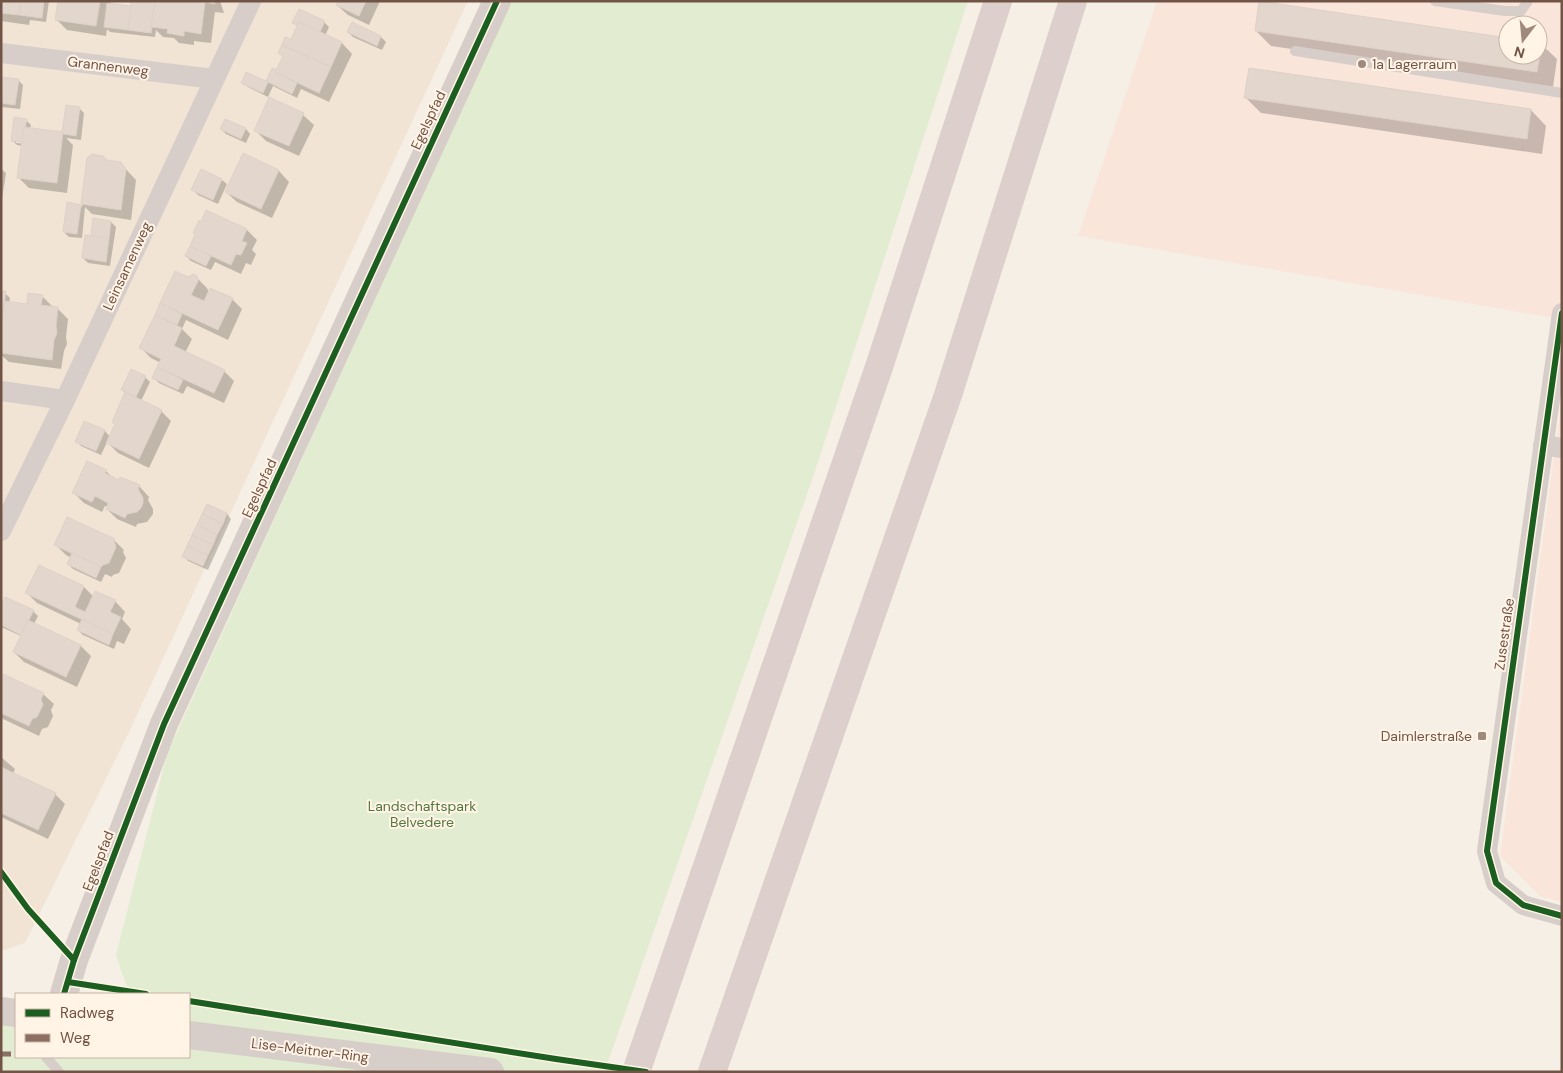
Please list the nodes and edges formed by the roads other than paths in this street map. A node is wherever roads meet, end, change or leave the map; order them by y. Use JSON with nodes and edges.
{"nodes":[{"id":1,"x":251,"y":1,"type":"edge"},
{"id":2,"x":497,"y":1,"type":"edge"},
{"id":3,"x":998,"y":1,"type":"edge"},
{"id":4,"x":1073,"y":1,"type":"edge"},
{"id":5,"x":1435,"y":1,"type":"edge"},
{"id":6,"x":1528,"y":1,"type":"edge"},
{"id":7,"x":1295,"y":51,"type":"dead end"},
{"id":8,"x":1,"y":53,"type":"edge"},
{"id":9,"x":214,"y":79,"type":"junction"},
{"id":10,"x":1562,"y":93,"type":"edge"},
{"id":11,"x":1562,"y":313,"type":"edge"},
{"id":12,"x":1,"y":392,"type":"edge"},
{"id":13,"x":65,"y":400,"type":"junction"},
{"id":14,"x":1552,"y":447,"type":"edge"},
{"id":15,"x":1,"y":531,"type":"edge"},
{"id":16,"x":1562,"y":916,"type":"edge"},
{"id":17,"x":64,"y":993,"type":"edge"},
{"id":18,"x":1,"y":1011,"type":"edge"},
{"id":19,"x":15,"y":1013,"type":"edge"},
{"id":20,"x":190,"y":1035,"type":"edge"},
{"id":21,"x":47,"y":1058,"type":"edge"},
{"id":22,"x":60,"y":1072,"type":"edge"},
{"id":23,"x":490,"y":1072,"type":"edge"},
{"id":24,"x":636,"y":1072,"type":"edge"},
{"id":25,"x":712,"y":1072,"type":"edge"}],
"edges":[{"from":1,"to":9,"type":"street","name":"Leinsamenweg"},
{"from":2,"to":17,"type":"street","name":"Egelspfad"},
{"from":3,"to":24,"type":"highway"},
{"from":4,"to":25,"type":"highway"},
{"from":5,"to":6,"type":"lane"},
{"from":7,"to":10,"type":"lane"},
{"from":8,"to":9,"type":"street","name":"Grannenweg"},
{"from":9,"to":13,"type":"street","name":"Leinsamenweg"},
{"from":11,"to":14,"type":"street","name":"Zusestraße"},
{"from":12,"to":13,"type":"street"},
{"from":13,"to":15,"type":"street","name":"Leinsamenweg"},
{"from":14,"to":16,"type":"street","name":"Zusestraße"},
{"from":18,"to":19,"type":"street"},
{"from":20,"to":23,"type":"street","name":"Lise-Meitner-Ring"},
{"from":21,"to":22,"type":"lane"}]}
